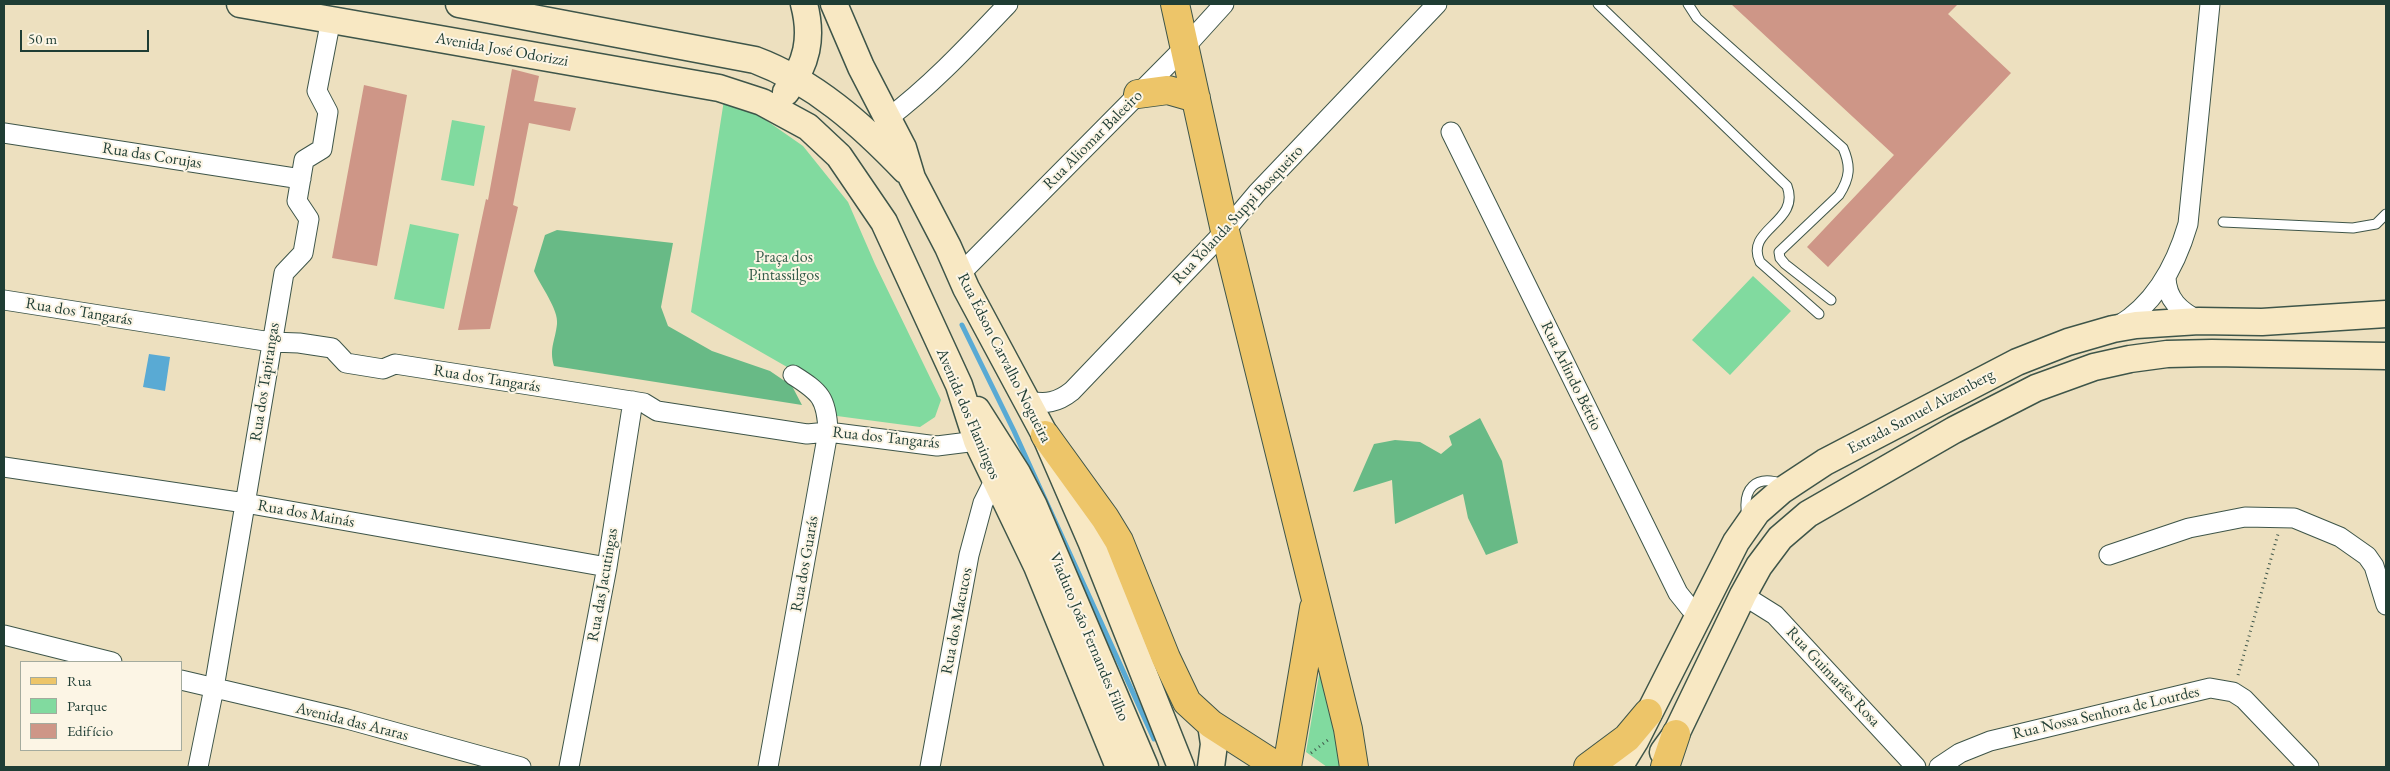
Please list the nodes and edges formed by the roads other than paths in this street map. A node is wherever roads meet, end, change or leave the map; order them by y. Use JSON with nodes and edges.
{"nodes":[{"id":1,"x":240,"y":4,"type":"edge"},
{"id":2,"x":459,"y":4,"type":"edge"},
{"id":3,"x":804,"y":4,"type":"edge"},
{"id":4,"x":834,"y":4,"type":"edge"},
{"id":5,"x":1008,"y":4,"type":"edge"},
{"id":6,"x":1175,"y":4,"type":"edge"},
{"id":7,"x":1224,"y":4,"type":"edge"},
{"id":8,"x":1437,"y":4,"type":"edge"},
{"id":9,"x":1598,"y":4,"type":"edge"},
{"id":10,"x":1688,"y":4,"type":"edge"},
{"id":11,"x":2210,"y":4,"type":"edge"},
{"id":12,"x":331,"y":19,"type":"junction"},
{"id":13,"x":1185,"y":47,"type":"junction"},
{"id":14,"x":796,"y":78,"type":"junction"},
{"id":15,"x":1138,"y":94,"type":"junction"},
{"id":16,"x":1196,"y":98,"type":"junction"},
{"id":17,"x":768,"y":105,"type":"junction"},
{"id":18,"x":887,"y":119,"type":"junction"},
{"id":19,"x":1452,"y":132,"type":"dead end"},
{"id":20,"x":4,"y":133,"type":"edge"},
{"id":21,"x":912,"y":178,"type":"junction"},
{"id":22,"x":301,"y":179,"type":"junction"},
{"id":23,"x":2386,"y":214,"type":"edge"},
{"id":24,"x":2223,"y":222,"type":"dead end"},
{"id":25,"x":1225,"y":231,"type":"junction"},
{"id":26,"x":960,"y":274,"type":"junction"},
{"id":27,"x":2166,"y":278,"type":"junction"},
{"id":28,"x":4,"y":300,"type":"edge"},
{"id":29,"x":1832,"y":300,"type":"dead end"},
{"id":30,"x":1819,"y":314,"type":"dead end"},
{"id":31,"x":2386,"y":314,"type":"edge"},
{"id":32,"x":2199,"y":322,"type":"junction"},
{"id":33,"x":2113,"y":329,"type":"junction"},
{"id":34,"x":271,"y":342,"type":"junction"},
{"id":35,"x":2386,"y":356,"type":"edge"},
{"id":36,"x":793,"y":375,"type":"dead end"},
{"id":37,"x":959,"y":385,"type":"junction"},
{"id":38,"x":633,"y":401,"type":"junction"},
{"id":39,"x":1028,"y":401,"type":"junction"},
{"id":40,"x":828,"y":432,"type":"junction"},
{"id":41,"x":1045,"y":435,"type":"junction"},
{"id":42,"x":977,"y":441,"type":"junction"},
{"id":43,"x":4,"y":467,"type":"edge"},
{"id":44,"x":995,"y":478,"type":"junction"},
{"id":45,"x":245,"y":503,"type":"junction"},
{"id":46,"x":2109,"y":555,"type":"dead end"},
{"id":47,"x":608,"y":567,"type":"junction"},
{"id":48,"x":1316,"y":592,"type":"junction"},
{"id":49,"x":1743,"y":595,"type":"junction"},
{"id":50,"x":2386,"y":605,"type":"edge"},
{"id":51,"x":1699,"y":613,"type":"junction"},
{"id":52,"x":4,"y":635,"type":"edge"},
{"id":53,"x":108,"y":661,"type":"edge"},
{"id":54,"x":182,"y":680,"type":"edge"},
{"id":55,"x":214,"y":688,"type":"junction"},
{"id":56,"x":1648,"y":713,"type":"junction"},
{"id":57,"x":1211,"y":724,"type":"junction"},
{"id":58,"x":1676,"y":734,"type":"junction"},
{"id":59,"x":1295,"y":763,"type":"edge"},
{"id":60,"x":198,"y":767,"type":"edge"},
{"id":61,"x":522,"y":767,"type":"edge"},
{"id":62,"x":569,"y":767,"type":"edge"},
{"id":63,"x":768,"y":767,"type":"edge"},
{"id":64,"x":930,"y":767,"type":"edge"},
{"id":65,"x":1120,"y":767,"type":"edge"},
{"id":66,"x":1144,"y":767,"type":"edge"},
{"id":67,"x":1181,"y":767,"type":"edge"},
{"id":68,"x":1211,"y":767,"type":"edge"},
{"id":69,"x":1278,"y":767,"type":"edge"},
{"id":70,"x":1354,"y":767,"type":"edge"},
{"id":71,"x":1588,"y":767,"type":"edge"},
{"id":72,"x":1619,"y":767,"type":"edge"},
{"id":73,"x":1653,"y":767,"type":"edge"},
{"id":74,"x":1665,"y":767,"type":"edge"},
{"id":75,"x":1916,"y":767,"type":"edge"},
{"id":76,"x":1939,"y":767,"type":"edge"},
{"id":77,"x":2310,"y":767,"type":"edge"}],
"edges":[{"from":1,"to":12,"type":"main road","name":"Avenida José Odorizzi"},
{"from":2,"to":14,"type":"main road"},
{"from":3,"to":14,"type":"main road"},
{"from":4,"to":18,"type":"main road"},
{"from":5,"to":18,"type":"street"},
{"from":6,"to":13,"type":"main road"},
{"from":7,"to":13,"type":"street","name":"Rua Aliomar Baleeiro"},
{"from":8,"to":25,"type":"street","name":"Rua Yolanda Suppi Bosqueiro"},
{"from":9,"to":30,"type":"lane"},
{"from":10,"to":29,"type":"lane"},
{"from":11,"to":27,"type":"street"},
{"from":12,"to":17,"type":"main road","name":"Avenida José Odorizzi"},
{"from":12,"to":22,"type":"street","name":"Rua dos Tapirangas"},
{"from":13,"to":15,"type":"street","name":"Rua Aliomar Baleeiro"},
{"from":13,"to":16,"type":"main road"},
{"from":14,"to":17,"type":"main road"},
{"from":14,"to":21,"type":"main road"},
{"from":15,"to":16,"type":"main road"},
{"from":15,"to":26,"type":"street","name":"Rua Aliomar Baleeiro"},
{"from":16,"to":25,"type":"main road"},
{"from":17,"to":37,"type":"main road","name":"Avenida dos Flamingos"},
{"from":18,"to":21,"type":"main road"},
{"from":19,"to":51,"type":"street","name":"Rua Arlindo Béttio"},
{"from":20,"to":22,"type":"street","name":"Rua das Corujas"},
{"from":21,"to":26,"type":"main road","name":"Rua Édson Carvalho Nogueira"},
{"from":22,"to":34,"type":"street","name":"Rua dos Tapirangas"},
{"from":23,"to":24,"type":"lane"},
{"from":25,"to":39,"type":"street","name":"Rua Yolanda Suppi Bosqueiro"},
{"from":25,"to":48,"type":"main road"},
{"from":26,"to":39,"type":"main road","name":"Rua Édson Carvalho Nogueira"},
{"from":27,"to":32,"type":"street"},
{"from":27,"to":33,"type":"street"},
{"from":28,"to":34,"type":"street","name":"Rua dos Tangarás"},
{"from":31,"to":32,"type":"main road","name":"Estrada Samuel Aizemberg"},
{"from":32,"to":33,"type":"main road","name":"Estrada Samuel Aizemberg"},
{"from":33,"to":51,"type":"main road","name":"Estrada Samuel Aizemberg"},
{"from":34,"to":38,"type":"street","name":"Rua dos Tangarás"},
{"from":34,"to":45,"type":"street","name":"Rua dos Tapirangas"},
{"from":35,"to":49,"type":"main road","name":"Estrada Samuel Aizemberg"},
{"from":36,"to":40,"type":"street","name":"Rua dos Guarás"},
{"from":37,"to":42,"type":"main road","name":"Avenida dos Flamingos"},
{"from":37,"to":66,"type":"main road","name":"Viaduto João Fernandes Filho"},
{"from":38,"to":40,"type":"street","name":"Rua dos Tangarás"},
{"from":38,"to":47,"type":"street","name":"Rua das Jacutingas"},
{"from":39,"to":41,"type":"main road","name":"Rua Édson Carvalho Nogueira"},
{"from":40,"to":42,"type":"street","name":"Rua dos Tangarás"},
{"from":40,"to":63,"type":"street","name":"Rua dos Guarás"},
{"from":41,"to":57,"type":"main road"},
{"from":41,"to":67,"type":"main road","name":"Rua Édson Carvalho Nogueira"},
{"from":42,"to":44,"type":"main road","name":"Avenida dos Flamingos"},
{"from":43,"to":45,"type":"street","name":"Rua dos Mainás"},
{"from":44,"to":64,"type":"street","name":"Rua dos Macucos"},
{"from":44,"to":65,"type":"main road","name":"Avenida dos Flamingos"},
{"from":45,"to":47,"type":"street","name":"Rua dos Mainás"},
{"from":45,"to":55,"type":"street","name":"Rua dos Tapirangas"},
{"from":46,"to":50,"type":"street"},
{"from":47,"to":62,"type":"street","name":"Rua das Jacutingas"},
{"from":48,"to":59,"type":"main road"},
{"from":48,"to":70,"type":"main road"},
{"from":49,"to":58,"type":"main road","name":"Estrada Samuel Aizemberg"},
{"from":49,"to":75,"type":"street","name":"Rua Guimarães Rosa"},
{"from":51,"to":56,"type":"main road","name":"Estrada Samuel Aizemberg"},
{"from":52,"to":53,"type":"street"},
{"from":54,"to":55,"type":"street","name":"Avenida das Araras"},
{"from":55,"to":60,"type":"street","name":"Rua dos Tapirangas"},
{"from":55,"to":61,"type":"street","name":"Avenida das Araras"},
{"from":56,"to":71,"type":"main road"},
{"from":56,"to":72,"type":"main road","name":"Estrada Samuel Aizemberg"},
{"from":57,"to":68,"type":"main road"},
{"from":57,"to":69,"type":"main road"},
{"from":58,"to":73,"type":"main road","name":"Estrada Samuel Aizemberg"},
{"from":58,"to":74,"type":"main road"},
{"from":76,"to":77,"type":"street","name":"Rua Nossa Senhora de Lourdes"}]}
